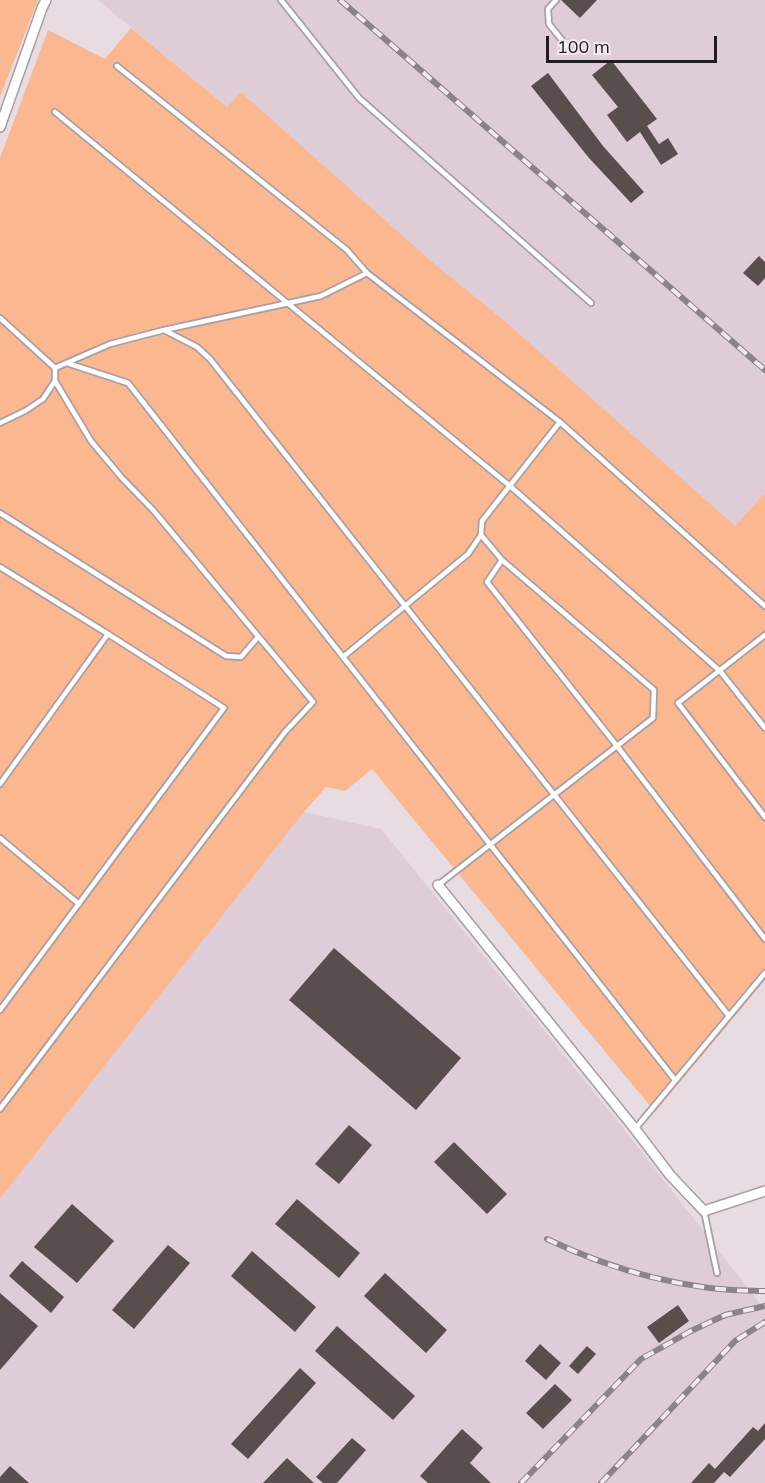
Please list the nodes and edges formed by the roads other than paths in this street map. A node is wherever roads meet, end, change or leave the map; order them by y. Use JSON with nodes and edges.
{"nodes":[{"id":1,"x":46,"y":0,"type":"edge"},
{"id":2,"x":281,"y":0,"type":"edge"},
{"id":3,"x":556,"y":0,"type":"edge"},
{"id":4,"x":569,"y":49,"type":"dead end"},
{"id":5,"x":117,"y":66,"type":"dead end"},
{"id":6,"x":55,"y":111,"type":"dead end"},
{"id":7,"x":0,"y":127,"type":"edge"},
{"id":8,"x":368,"y":273,"type":"junction"},
{"id":9,"x":591,"y":303,"type":"dead end"},
{"id":10,"x":290,"y":304,"type":"junction"},
{"id":11,"x":0,"y":318,"type":"edge"},
{"id":12,"x":164,"y":330,"type":"junction"},
{"id":13,"x":67,"y":363,"type":"junction"},
{"id":14,"x":55,"y":368,"type":"junction"},
{"id":15,"x":55,"y":381,"type":"junction"},
{"id":16,"x":560,"y":422,"type":"junction"},
{"id":17,"x":0,"y":423,"type":"edge"},
{"id":18,"x":510,"y":486,"type":"junction"},
{"id":19,"x":0,"y":513,"type":"edge"},
{"id":20,"x":481,"y":535,"type":"junction"},
{"id":21,"x":502,"y":560,"type":"junction"},
{"id":22,"x":0,"y":567,"type":"edge"},
{"id":23,"x":404,"y":606,"type":"junction"},
{"id":24,"x":765,"y":606,"type":"edge"},
{"id":25,"x":108,"y":634,"type":"junction"},
{"id":26,"x":765,"y":635,"type":"edge"},
{"id":27,"x":258,"y":637,"type":"junction"},
{"id":28,"x":343,"y":657,"type":"junction"},
{"id":29,"x":720,"y":671,"type":"junction"},
{"id":30,"x":765,"y":728,"type":"edge"},
{"id":31,"x":617,"y":746,"type":"junction"},
{"id":32,"x":0,"y":784,"type":"edge"},
{"id":33,"x":553,"y":795,"type":"junction"},
{"id":34,"x":765,"y":817,"type":"edge"},
{"id":35,"x":0,"y":838,"type":"edge"},
{"id":36,"x":490,"y":844,"type":"junction"},
{"id":37,"x":438,"y":885,"type":"joint"},
{"id":38,"x":79,"y":904,"type":"junction"},
{"id":39,"x":765,"y":939,"type":"edge"},
{"id":40,"x":765,"y":973,"type":"edge"},
{"id":41,"x":0,"y":1010,"type":"edge"},
{"id":42,"x":729,"y":1016,"type":"junction"},
{"id":43,"x":675,"y":1080,"type":"junction"},
{"id":44,"x":0,"y":1109,"type":"edge"},
{"id":45,"x":635,"y":1129,"type":"junction"},
{"id":46,"x":765,"y":1191,"type":"edge"},
{"id":47,"x":704,"y":1211,"type":"junction"},
{"id":48,"x":717,"y":1273,"type":"dead end"}],
"edges":[{"from":1,"to":7,"type":"street"},
{"from":2,"to":9,"type":"lane"},
{"from":3,"to":4,"type":"lane"},
{"from":5,"to":8,"type":"lane"},
{"from":6,"to":10,"type":"lane"},
{"from":8,"to":10,"type":"lane"},
{"from":8,"to":16,"type":"lane"},
{"from":10,"to":12,"type":"lane"},
{"from":10,"to":18,"type":"lane"},
{"from":11,"to":14,"type":"lane"},
{"from":12,"to":13,"type":"lane"},
{"from":12,"to":23,"type":"lane"},
{"from":13,"to":14,"type":"lane"},
{"from":13,"to":28,"type":"lane"},
{"from":14,"to":15,"type":"lane"},
{"from":15,"to":17,"type":"lane"},
{"from":15,"to":27,"type":"lane"},
{"from":16,"to":18,"type":"lane"},
{"from":16,"to":24,"type":"lane"},
{"from":18,"to":20,"type":"lane"},
{"from":18,"to":29,"type":"lane"},
{"from":19,"to":27,"type":"lane"},
{"from":20,"to":21,"type":"lane"},
{"from":20,"to":23,"type":"lane"},
{"from":21,"to":31,"type":"lane"},
{"from":21,"to":31,"type":"lane"},
{"from":22,"to":25,"type":"lane"},
{"from":23,"to":28,"type":"lane"},
{"from":23,"to":33,"type":"lane"},
{"from":25,"to":32,"type":"lane"},
{"from":25,"to":38,"type":"lane"},
{"from":26,"to":29,"type":"lane"},
{"from":27,"to":44,"type":"lane"},
{"from":28,"to":36,"type":"lane"},
{"from":29,"to":30,"type":"lane"},
{"from":29,"to":34,"type":"lane"},
{"from":31,"to":33,"type":"lane"},
{"from":31,"to":39,"type":"lane"},
{"from":33,"to":36,"type":"lane"},
{"from":33,"to":42,"type":"lane"},
{"from":35,"to":38,"type":"lane"},
{"from":36,"to":37,"type":"lane"},
{"from":36,"to":43,"type":"lane"},
{"from":37,"to":45,"type":"street"},
{"from":38,"to":41,"type":"lane"},
{"from":40,"to":42,"type":"lane"},
{"from":42,"to":43,"type":"lane"},
{"from":43,"to":45,"type":"lane"},
{"from":45,"to":47,"type":"street"},
{"from":46,"to":47,"type":"street"},
{"from":47,"to":48,"type":"lane"}]}
